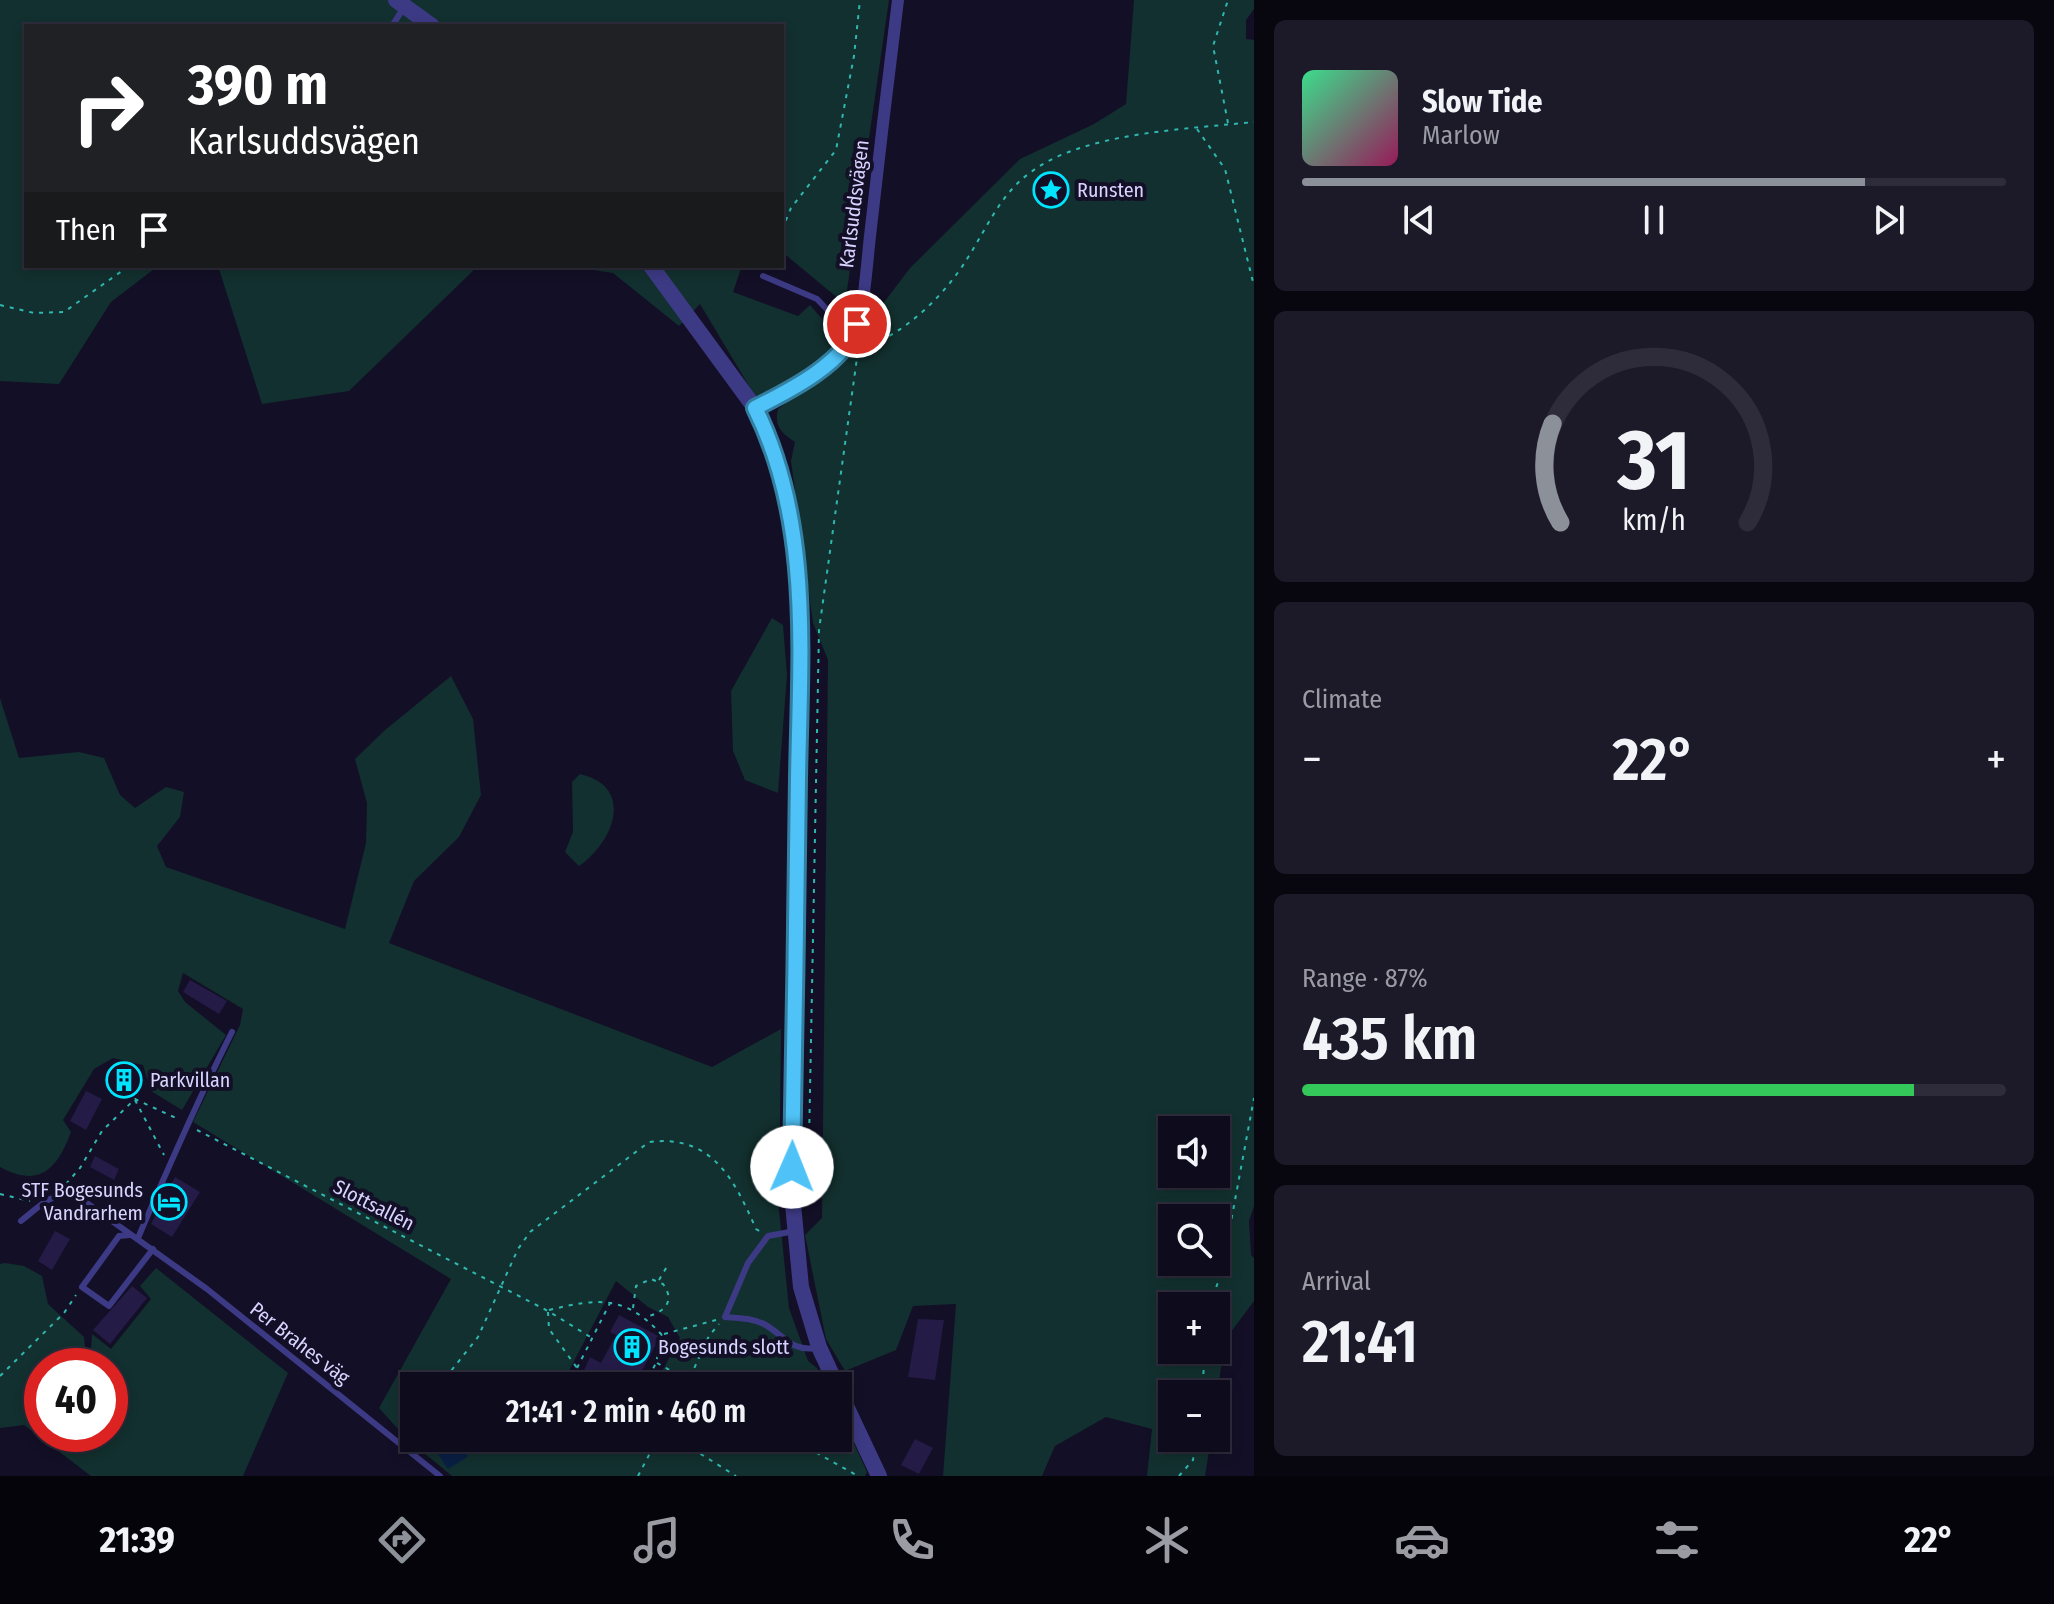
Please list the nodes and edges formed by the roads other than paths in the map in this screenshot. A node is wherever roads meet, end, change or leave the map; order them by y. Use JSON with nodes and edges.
{"nodes":[{"id":1,"x":898,"y":0,"type":"edge"},
{"id":2,"x":401,"y":3,"type":"edge"},
{"id":3,"x":393,"y":24,"type":"edge"},
{"id":4,"x":429,"y":24,"type":"edge"},
{"id":5,"x":652,"y":268,"type":"edge"},
{"id":6,"x":763,"y":276,"type":"dead end"},
{"id":7,"x":856,"y":343,"type":"junction"},
{"id":8,"x":755,"y":408,"type":"junction"},
{"id":9,"x":232,"y":1032,"type":"dead end"},
{"id":10,"x":21,"y":1221,"type":"dead end"},
{"id":11,"x":795,"y":1231,"type":"junction"},
{"id":12,"x":138,"y":1238,"type":"junction"},
{"id":13,"x":153,"y":1249,"type":"junction"},
{"id":14,"x":819,"y":1347,"type":"junction"},
{"id":15,"x":830,"y":1372,"type":"edge"},
{"id":16,"x":852,"y":1419,"type":"edge"},
{"id":17,"x":440,"y":1476,"type":"edge"},
{"id":18,"x":879,"y":1476,"type":"edge"}],
"edges":[{"from":1,"to":7,"type":"street","name":"Karlsuddsvägen"},
{"from":2,"to":3,"type":"lane"},
{"from":2,"to":4,"type":"street"},
{"from":5,"to":8,"type":"street"},
{"from":6,"to":7,"type":"lane"},
{"from":7,"to":8,"type":"street"},
{"from":8,"to":11,"type":"street"},
{"from":9,"to":12,"type":"lane"},
{"from":10,"to":12,"type":"lane","name":"Per Brahes väg"},
{"from":11,"to":14,"type":"street"},
{"from":11,"to":14,"type":"lane"},
{"from":12,"to":13,"type":"lane","name":"Per Brahes väg"},
{"from":12,"to":13,"type":"lane"},
{"from":13,"to":17,"type":"lane","name":"Per Brahes väg"},
{"from":14,"to":15,"type":"street"},
{"from":16,"to":18,"type":"street"}]}
